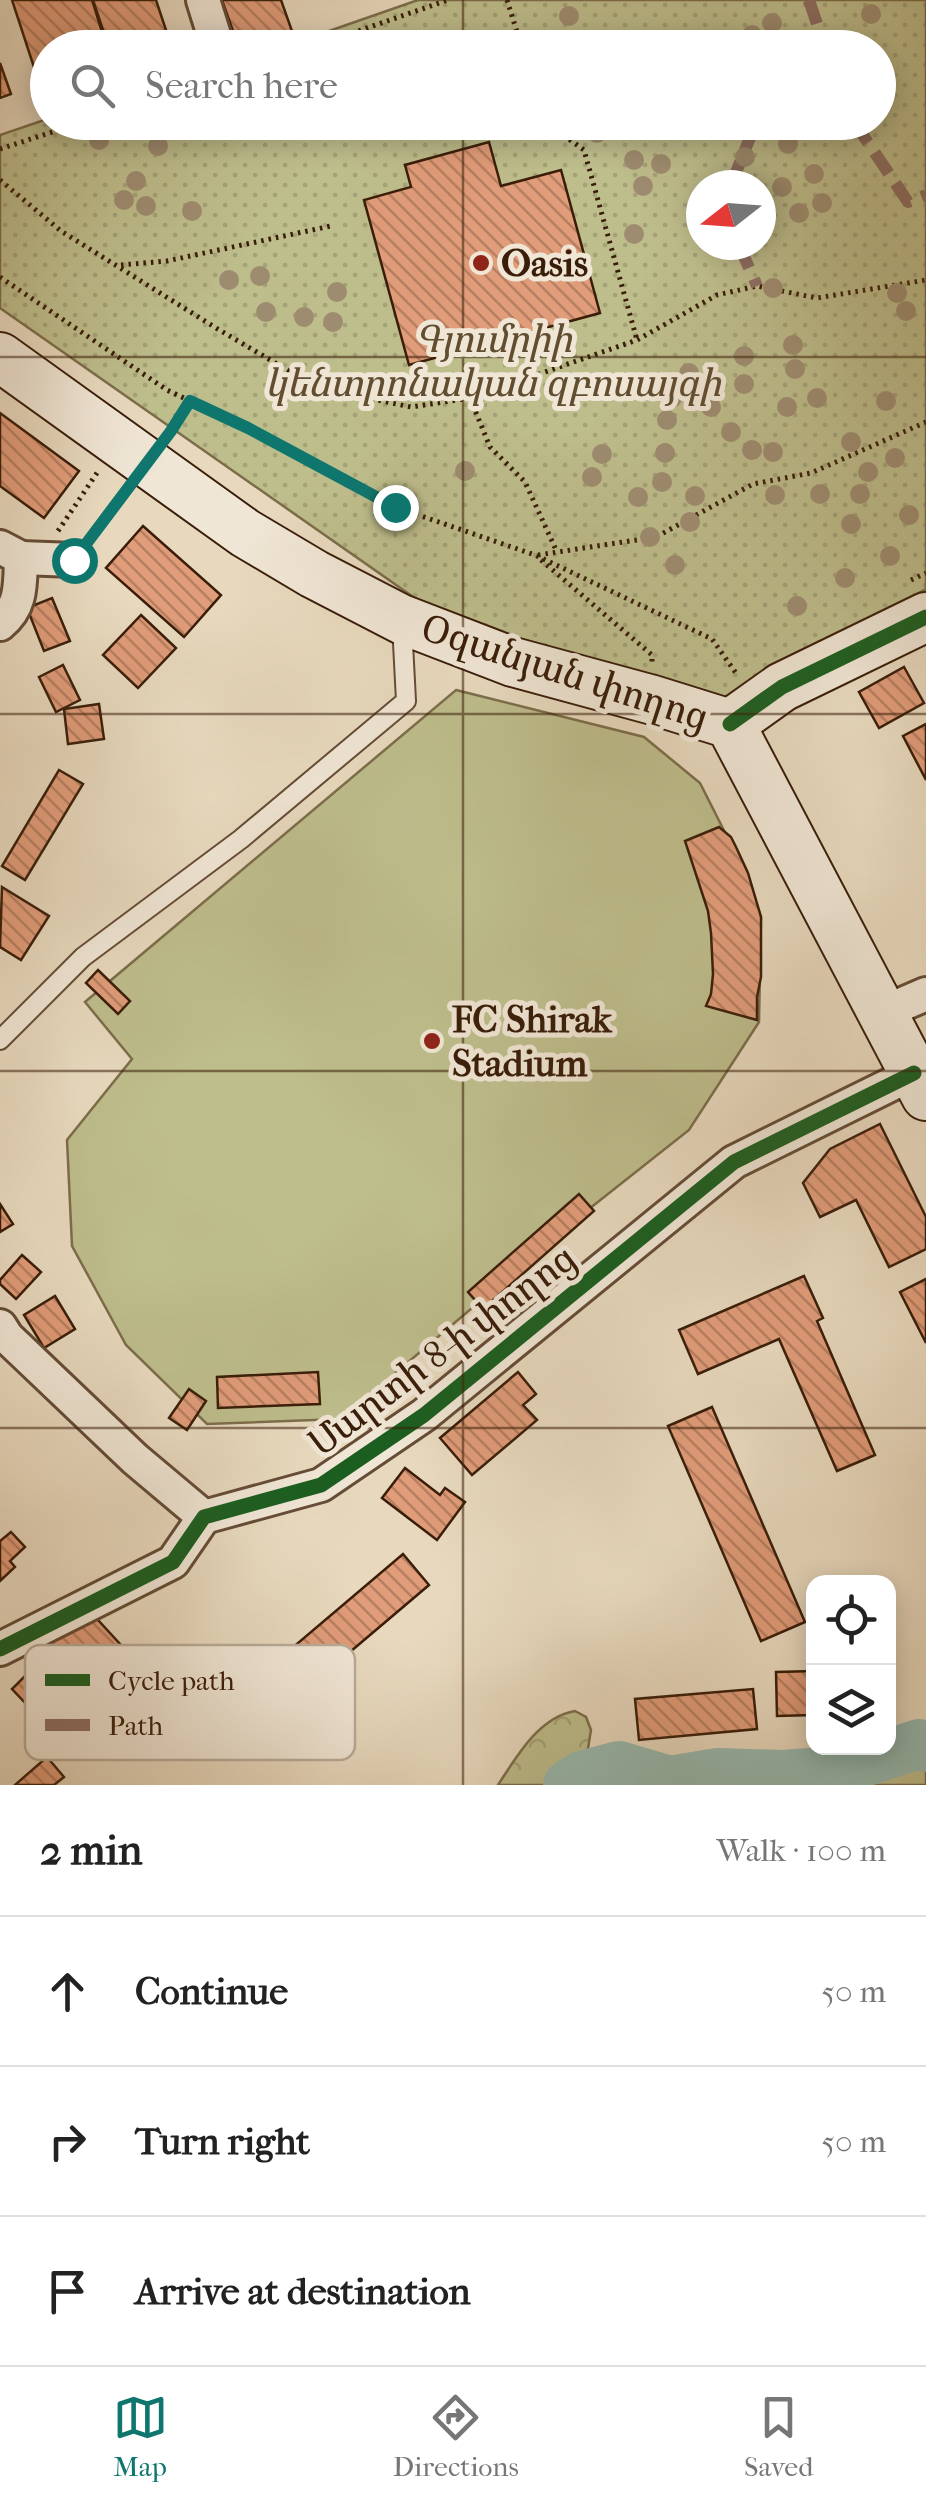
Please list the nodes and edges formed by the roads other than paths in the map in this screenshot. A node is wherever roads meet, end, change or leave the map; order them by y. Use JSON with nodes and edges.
{"nodes":[{"id":1,"x":203,"y":0,"type":"edge"},
{"id":2,"x":212,"y":30,"type":"edge"},
{"id":3,"x":0,"y":356,"type":"edge"},
{"id":4,"x":20,"y":555,"type":"edge"},
{"id":5,"x":74,"y":560,"type":"road end"},
{"id":6,"x":926,"y":617,"type":"edge"},
{"id":7,"x":402,"y":619,"type":"junction"},
{"id":8,"x":0,"y":624,"type":"edge"},
{"id":9,"x":730,"y":724,"type":"junction"},
{"id":10,"x":926,"y":994,"type":"edge"},
{"id":11,"x":882,"y":1014,"type":"junction"},
{"id":12,"x":0,"y":1040,"type":"edge"},
{"id":13,"x":920,"y":1084,"type":"edge"},
{"id":14,"x":0,"y":1326,"type":"edge"},
{"id":15,"x":204,"y":1517,"type":"junction"},
{"id":16,"x":0,"y":1649,"type":"edge"}],
"edges":[{"from":1,"to":2,"type":"street"},
{"from":3,"to":7,"type":"main road","name":"Օզանյան փողոց"},
{"from":4,"to":5,"type":"street"},
{"from":4,"to":8,"type":"street"},
{"from":6,"to":9,"type":"main road"},
{"from":7,"to":9,"type":"main road","name":"Օզանյան փողոց"},
{"from":7,"to":12,"type":"lane"},
{"from":9,"to":11,"type":"main road","name":"Օզանյան փողոց"},
{"from":10,"to":11,"type":"street"},
{"from":11,"to":13,"type":"main road","name":"Օզանյան փողոց"},
{"from":13,"to":15,"type":"street","name":"Մարտի 8-ի փողոց"},
{"from":14,"to":15,"type":"street"},
{"from":15,"to":16,"type":"street"}]}
